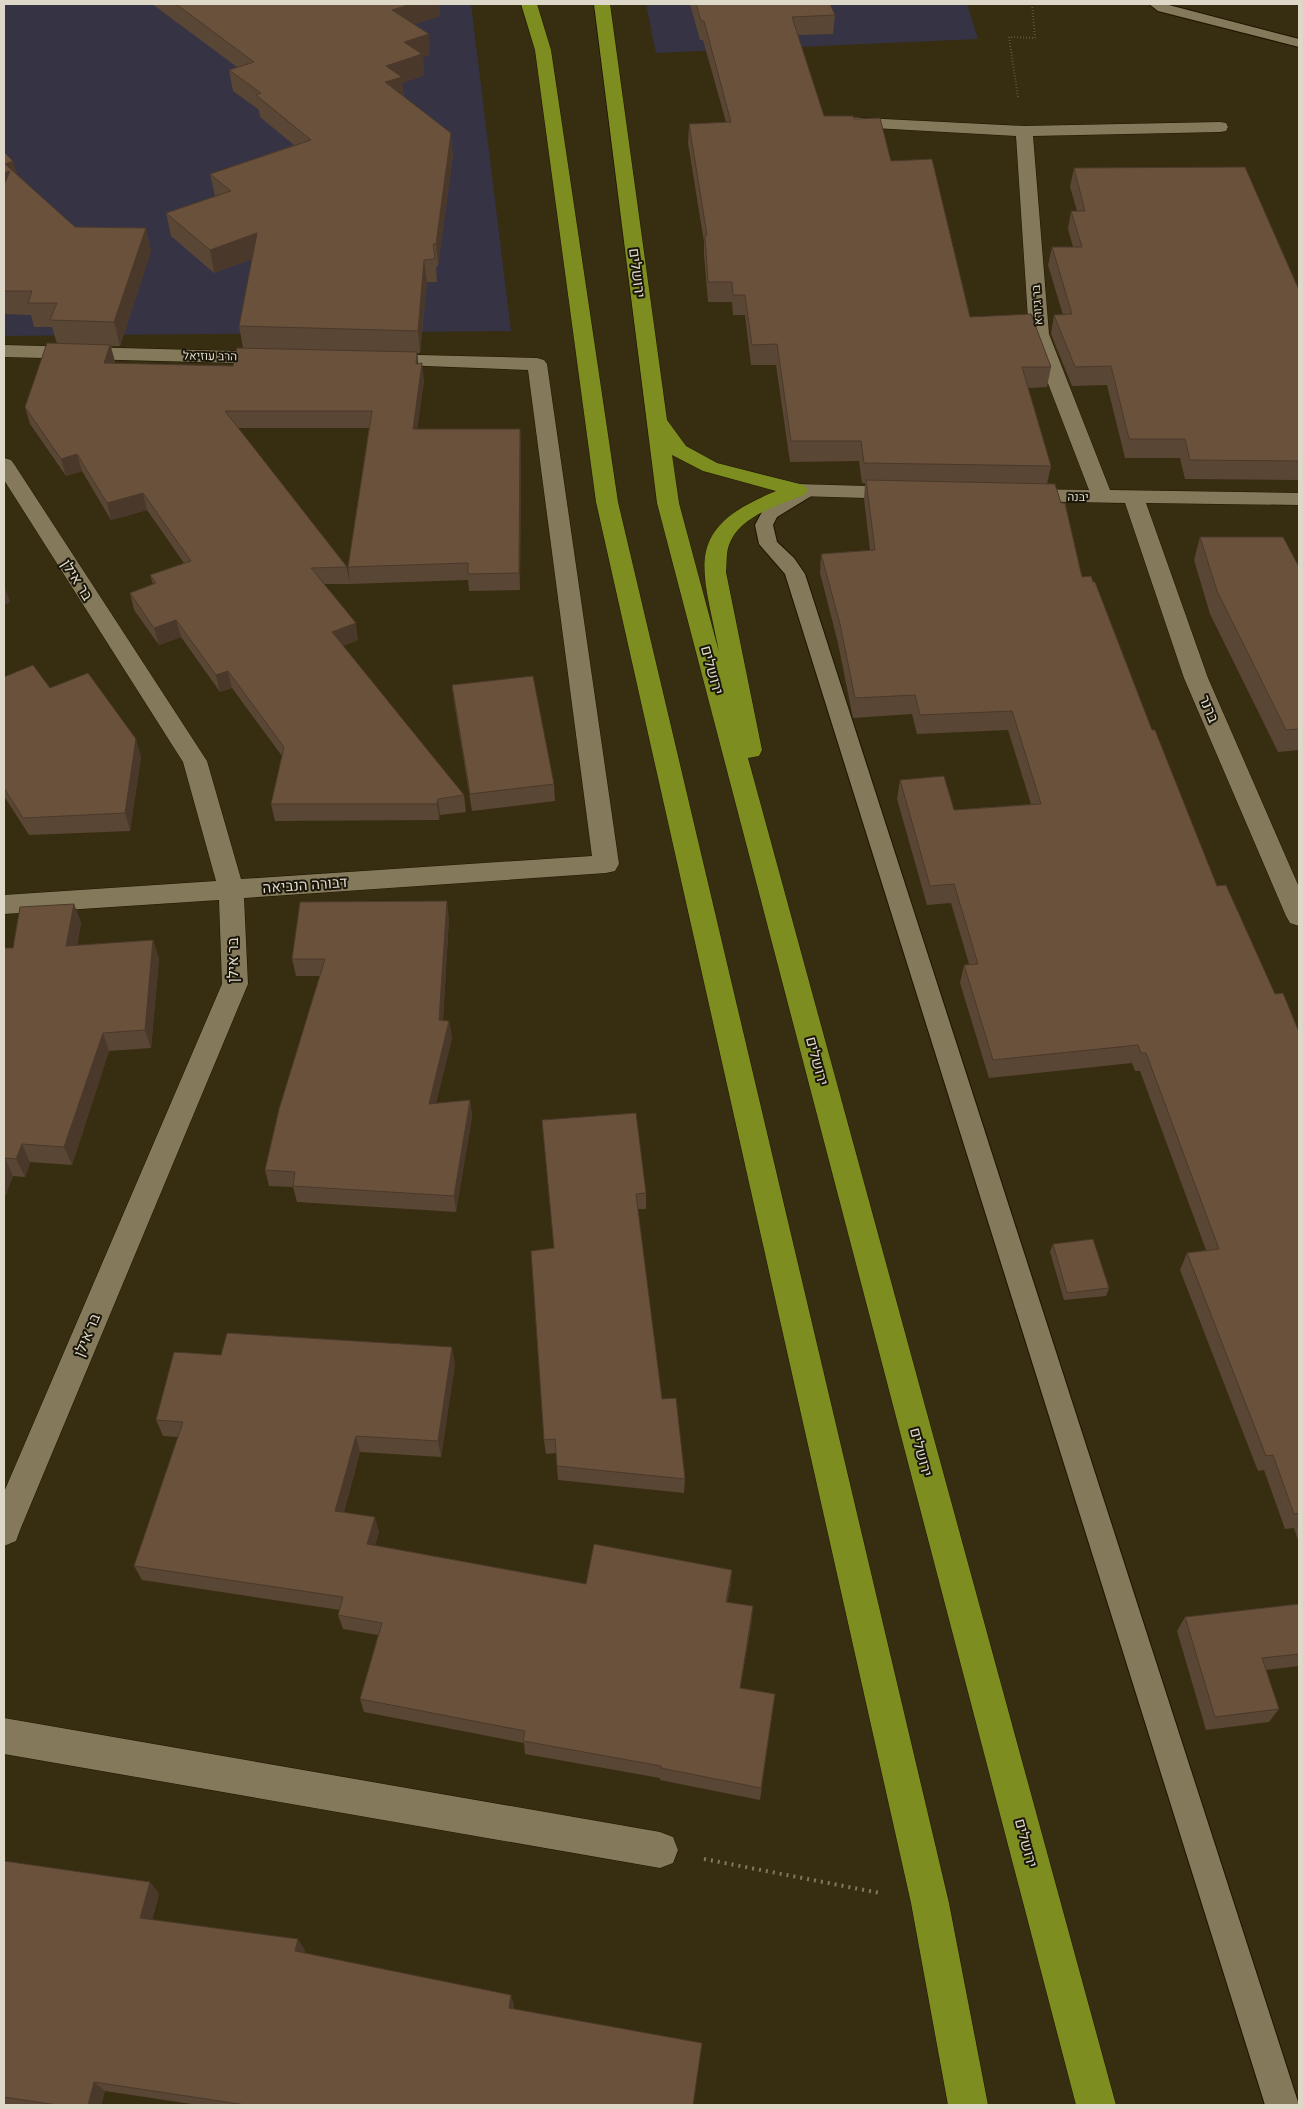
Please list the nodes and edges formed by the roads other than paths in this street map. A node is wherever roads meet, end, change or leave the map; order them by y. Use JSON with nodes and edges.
{"nodes":[{"id":1,"x":529,"y":4,"type":"edge"},
{"id":2,"x":602,"y":4,"type":"edge"},
{"id":3,"x":1156,"y":4,"type":"edge"},
{"id":4,"x":1299,"y":43,"type":"edge"},
{"id":5,"x":834,"y":121,"type":"edge"},
{"id":6,"x":1220,"y":127,"type":"dead end"},
{"id":7,"x":1024,"y":131,"type":"junction"},
{"id":8,"x":4,"y":351,"type":"edge"},
{"id":9,"x":290,"y":358,"type":"edge"},
{"id":10,"x":359,"y":360,"type":"edge"},
{"id":11,"x":657,"y":420,"type":"junction"},
{"id":12,"x":4,"y":464,"type":"edge"},
{"id":13,"x":802,"y":490,"type":"junction"},
{"id":14,"x":925,"y":493,"type":"edge"},
{"id":15,"x":1004,"y":495,"type":"edge"},
{"id":16,"x":1133,"y":496,"type":"junction"},
{"id":17,"x":1102,"y":497,"type":"junction"},
{"id":18,"x":1299,"y":499,"type":"edge"},
{"id":19,"x":231,"y":890,"type":"junction"},
{"id":20,"x":4,"y":905,"type":"edge"},
{"id":21,"x":1299,"y":916,"type":"edge"},
{"id":22,"x":798,"y":991,"type":"junction"},
{"id":23,"x":4,"y":1530,"type":"edge"},
{"id":24,"x":4,"y":1736,"type":"edge"},
{"id":25,"x":660,"y":1850,"type":"road end"},
{"id":26,"x":968,"y":2105,"type":"edge"},
{"id":27,"x":1096,"y":2105,"type":"edge"},
{"id":28,"x":1282,"y":2105,"type":"edge"}],
"edges":[{"from":1,"to":26,"type":"highway"},
{"from":2,"to":11,"type":"highway","name":"ירושלים"},
{"from":3,"to":4,"type":"lane"},
{"from":5,"to":7,"type":"street"},
{"from":6,"to":7,"type":"street"},
{"from":7,"to":17,"type":"street","name":"בר גיורא"},
{"from":8,"to":9,"type":"street","name":"הרב עוזיאל"},
{"from":10,"to":19,"type":"street","name":"דבורה הנביאה"},
{"from":11,"to":13,"type":"highway"},
{"from":11,"to":22,"type":"highway","name":"ירושלים"},
{"from":12,"to":19,"type":"street","name":"בר אילן"},
{"from":13,"to":14,"type":"street"},
{"from":13,"to":22,"type":"highway"},
{"from":13,"to":28,"type":"lane"},
{"from":15,"to":17,"type":"street","name":"יבנה"},
{"from":16,"to":17,"type":"street","name":"יבנה"},
{"from":16,"to":18,"type":"street","name":"יבנה"},
{"from":16,"to":21,"type":"street","name":"ברנר"},
{"from":19,"to":20,"type":"street","name":"דבורה הנביאה"},
{"from":19,"to":23,"type":"street","name":"בר אילן"},
{"from":22,"to":27,"type":"highway","name":"ירושלים"},
{"from":24,"to":25,"type":"street"}]}
